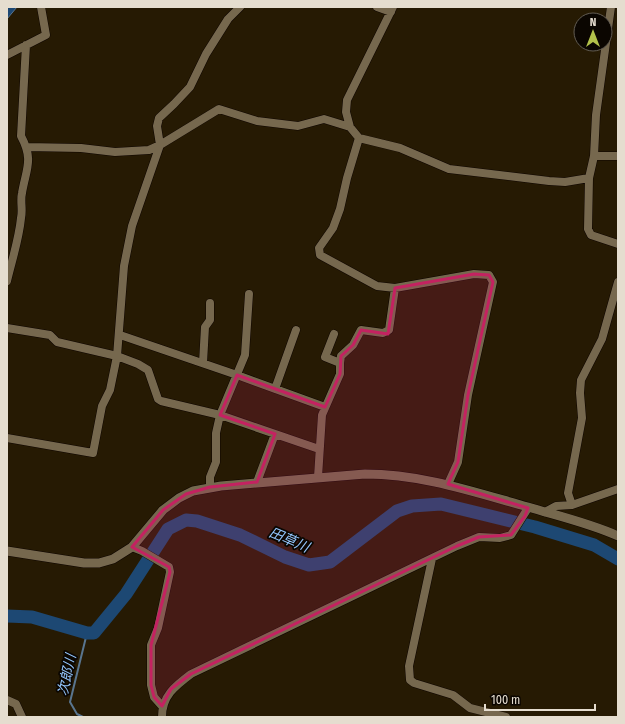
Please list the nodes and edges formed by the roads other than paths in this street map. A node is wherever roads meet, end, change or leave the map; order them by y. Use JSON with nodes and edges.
{"nodes":[{"id":1,"x":41,"y":7,"type":"edge"},
{"id":2,"x":240,"y":7,"type":"edge"},
{"id":3,"x":377,"y":7,"type":"edge"},
{"id":4,"x":611,"y":7,"type":"edge"},
{"id":5,"x":392,"y":10,"type":"edge"},
{"id":6,"x":26,"y":45,"type":"junction"},
{"id":7,"x":7,"y":55,"type":"edge"},
{"id":8,"x":350,"y":127,"type":"junction"},
{"id":9,"x":359,"y":138,"type":"junction"},
{"id":10,"x":160,"y":145,"type":"junction"},
{"id":11,"x":26,"y":147,"type":"junction"},
{"id":12,"x":594,"y":156,"type":"junction"},
{"id":13,"x":618,"y":156,"type":"edge"},
{"id":14,"x":589,"y":178,"type":"junction"},
{"id":15,"x":618,"y":244,"type":"edge"},
{"id":16,"x":7,"y":281,"type":"edge"},
{"id":17,"x":618,"y":282,"type":"edge"},
{"id":18,"x":395,"y":288,"type":"junction"},
{"id":19,"x":249,"y":294,"type":"dead end"},
{"id":20,"x":210,"y":303,"type":"dead end"},
{"id":21,"x":7,"y":328,"type":"edge"},
{"id":22,"x":296,"y":330,"type":"dead end"},
{"id":23,"x":334,"y":334,"type":"dead end"},
{"id":24,"x":120,"y":335,"type":"junction"},
{"id":25,"x":117,"y":356,"type":"junction"},
{"id":26,"x":203,"y":363,"type":"junction"},
{"id":27,"x":340,"y":363,"type":"junction"},
{"id":28,"x":237,"y":374,"type":"junction"},
{"id":29,"x":275,"y":389,"type":"junction"},
{"id":30,"x":325,"y":407,"type":"junction"},
{"id":31,"x":220,"y":415,"type":"junction"},
{"id":32,"x":274,"y":434,"type":"junction"},
{"id":33,"x":7,"y":438,"type":"edge"},
{"id":34,"x":319,"y":449,"type":"junction"},
{"id":35,"x":318,"y":477,"type":"junction"},
{"id":36,"x":257,"y":482,"type":"junction"},
{"id":37,"x":448,"y":484,"type":"junction"},
{"id":38,"x":210,"y":487,"type":"junction"},
{"id":39,"x":618,"y":489,"type":"edge"},
{"id":40,"x":572,"y":505,"type":"junction"},
{"id":41,"x":526,"y":512,"type":"junction"},
{"id":42,"x":545,"y":512,"type":"junction"},
{"id":43,"x":618,"y":536,"type":"edge"},
{"id":44,"x":132,"y":547,"type":"junction"},
{"id":45,"x":7,"y":551,"type":"edge"},
{"id":46,"x":432,"y":559,"type":"junction"},
{"id":47,"x":7,"y":700,"type":"edge"},
{"id":48,"x":162,"y":706,"type":"junction"},
{"id":49,"x":22,"y":717,"type":"edge"},
{"id":50,"x":162,"y":717,"type":"edge"},
{"id":51,"x":506,"y":717,"type":"edge"}],
"edges":[{"from":1,"to":6,"type":"street"},
{"from":2,"to":10,"type":"street"},
{"from":3,"to":5,"type":"street"},
{"from":4,"to":12,"type":"street"},
{"from":5,"to":8,"type":"street"},
{"from":6,"to":7,"type":"street"},
{"from":6,"to":11,"type":"street"},
{"from":8,"to":9,"type":"street"},
{"from":8,"to":10,"type":"street"},
{"from":9,"to":14,"type":"street"},
{"from":9,"to":18,"type":"street"},
{"from":10,"to":11,"type":"street"},
{"from":10,"to":24,"type":"street"},
{"from":11,"to":16,"type":"street"},
{"from":12,"to":13,"type":"street"},
{"from":12,"to":14,"type":"street"},
{"from":14,"to":15,"type":"street"},
{"from":17,"to":40,"type":"street"},
{"from":18,"to":27,"type":"street"},
{"from":18,"to":37,"type":"street"},
{"from":19,"to":28,"type":"street"},
{"from":20,"to":26,"type":"street"},
{"from":21,"to":25,"type":"street"},
{"from":22,"to":29,"type":"street"},
{"from":23,"to":27,"type":"street"},
{"from":24,"to":25,"type":"street"},
{"from":24,"to":26,"type":"street"},
{"from":25,"to":31,"type":"street"},
{"from":25,"to":33,"type":"street"},
{"from":26,"to":28,"type":"street"},
{"from":27,"to":30,"type":"street"},
{"from":28,"to":29,"type":"street"},
{"from":28,"to":31,"type":"street"},
{"from":29,"to":30,"type":"street"},
{"from":30,"to":34,"type":"street"},
{"from":31,"to":32,"type":"street"},
{"from":31,"to":38,"type":"street"},
{"from":32,"to":34,"type":"street"},
{"from":32,"to":36,"type":"street"},
{"from":34,"to":35,"type":"street"},
{"from":35,"to":36,"type":"street"},
{"from":35,"to":37,"type":"street"},
{"from":36,"to":38,"type":"street"},
{"from":37,"to":41,"type":"street"},
{"from":38,"to":44,"type":"street"},
{"from":39,"to":40,"type":"street"},
{"from":40,"to":42,"type":"street"},
{"from":41,"to":42,"type":"street"},
{"from":41,"to":46,"type":"street"},
{"from":42,"to":43,"type":"street"},
{"from":44,"to":45,"type":"street"},
{"from":44,"to":48,"type":"street"},
{"from":46,"to":48,"type":"street"},
{"from":46,"to":51,"type":"street"},
{"from":47,"to":49,"type":"street"},
{"from":48,"to":50,"type":"street"}]}
